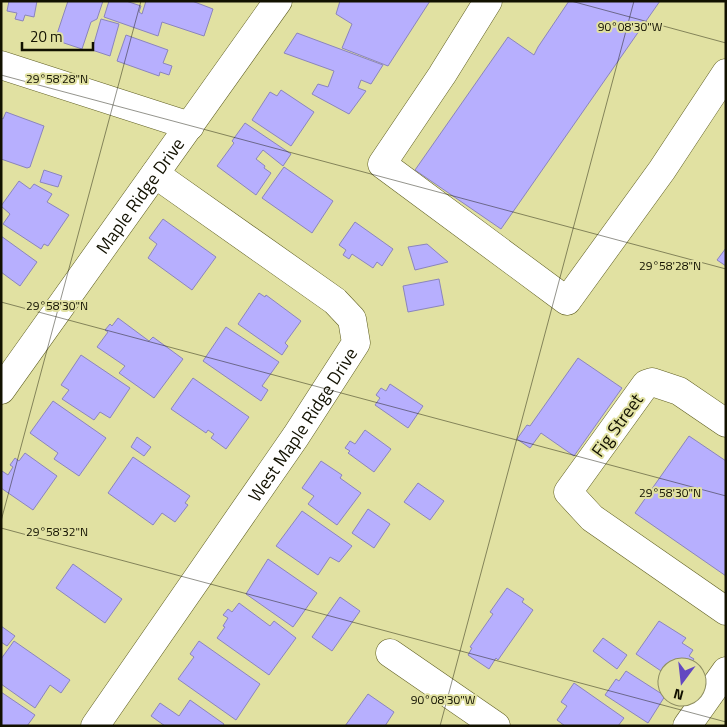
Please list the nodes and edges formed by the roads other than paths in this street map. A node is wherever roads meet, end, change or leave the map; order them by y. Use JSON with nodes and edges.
{"nodes":[{"id":1,"x":278,"y":1,"type":"edge"},
{"id":2,"x":488,"y":1,"type":"edge"},
{"id":3,"x":1,"y":65,"type":"edge"},
{"id":4,"x":726,"y":73,"type":"edge"},
{"id":5,"x":190,"y":126,"type":"junction"},
{"id":6,"x":155,"y":174,"type":"junction"},
{"id":7,"x":1,"y":390,"type":"edge"},
{"id":8,"x":726,"y":423,"type":"edge"},
{"id":9,"x":726,"y":611,"type":"edge"},
{"id":10,"x":390,"y":653,"type":"dead end"},
{"id":11,"x":726,"y":671,"type":"edge"},
{"id":12,"x":95,"y":726,"type":"edge"},
{"id":13,"x":496,"y":726,"type":"edge"},
{"id":14,"x":687,"y":726,"type":"edge"}],
"edges":[{"from":1,"to":5,"type":"street","name":"Maple Ridge Drive"},
{"from":2,"to":4,"type":"street"},
{"from":3,"to":5,"type":"street"},
{"from":5,"to":6,"type":"street","name":"Maple Ridge Drive"},
{"from":6,"to":7,"type":"street","name":"Maple Ridge Drive"},
{"from":6,"to":12,"type":"street","name":"West Maple Ridge Drive"},
{"from":8,"to":9,"type":"street","name":"Fig Street"},
{"from":10,"to":13,"type":"street"},
{"from":11,"to":14,"type":"street"}]}
